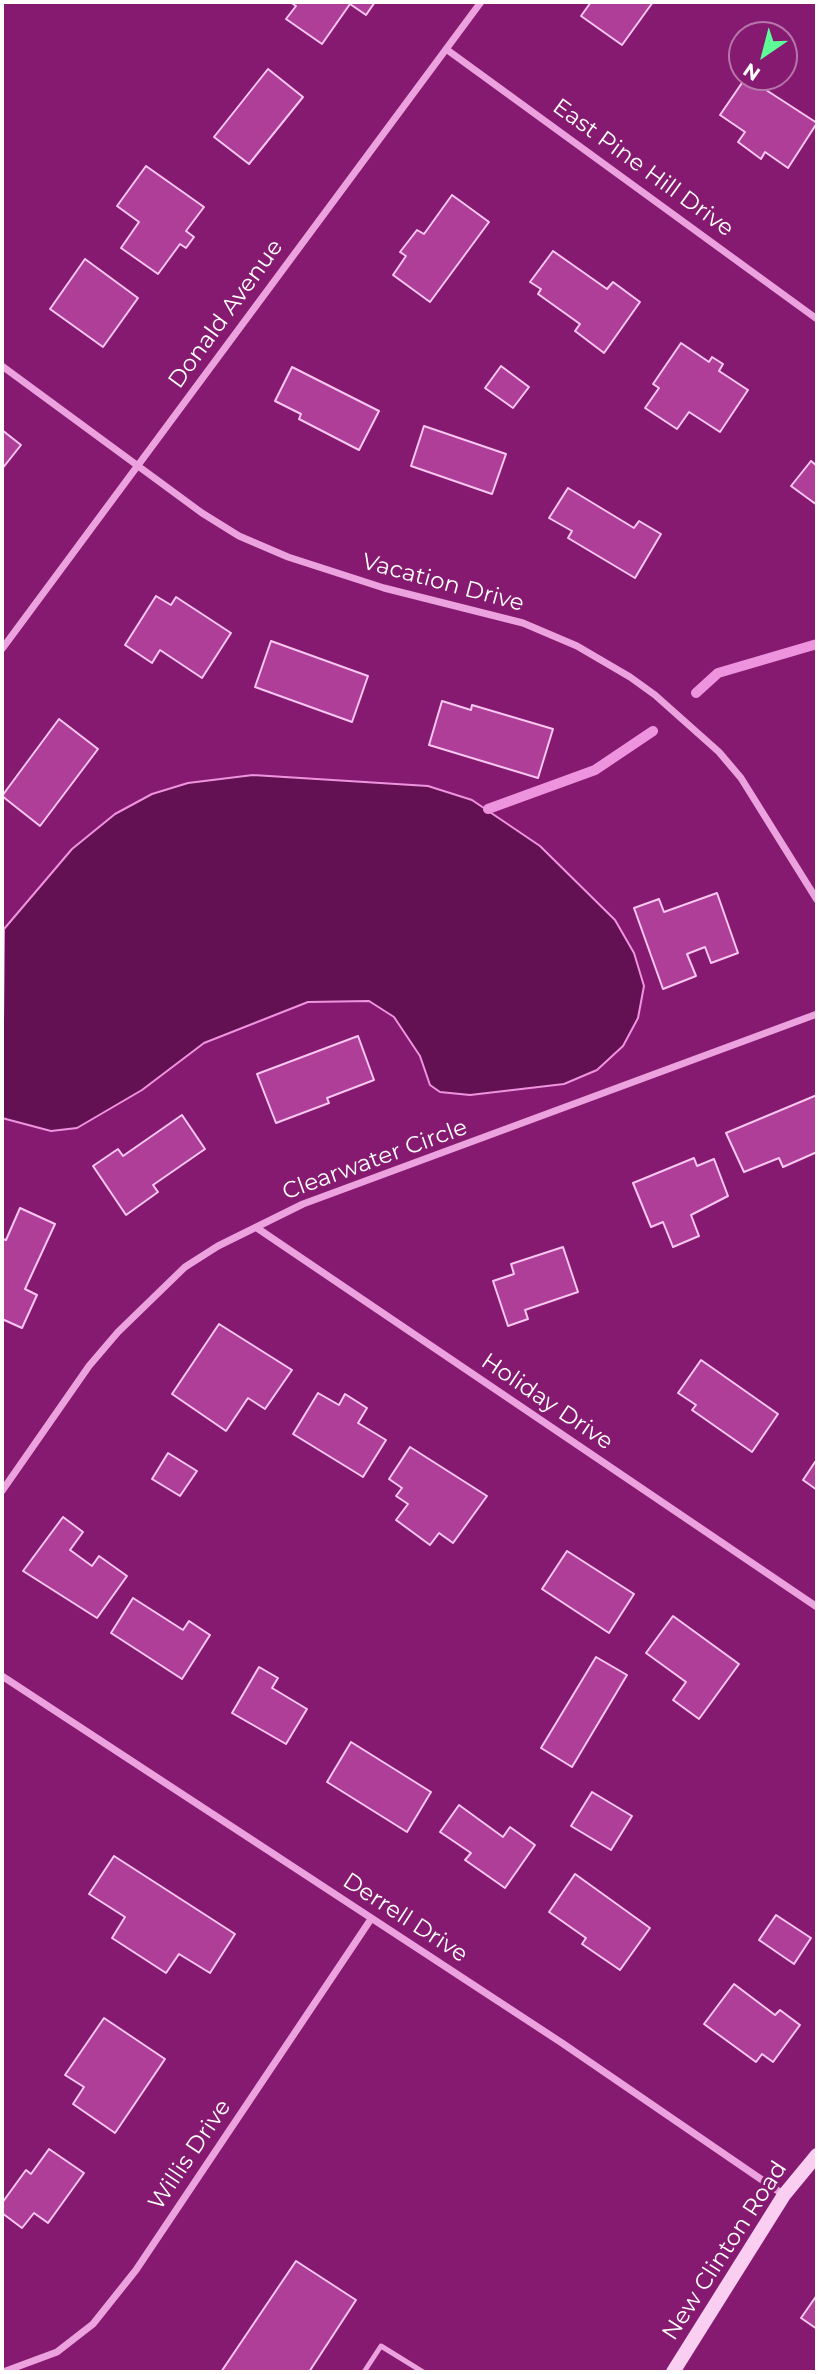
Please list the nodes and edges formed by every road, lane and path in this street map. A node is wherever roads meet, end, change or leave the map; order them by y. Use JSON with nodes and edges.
{"nodes":[{"id":1,"x":481,"y":2,"type":"edge"},
{"id":2,"x":446,"y":49,"type":"junction"},
{"id":3,"x":817,"y":319,"type":"edge"},
{"id":4,"x":2,"y":366,"type":"edge"},
{"id":5,"x":139,"y":467,"type":"junction"},
{"id":6,"x":2,"y":649,"type":"edge"},
{"id":7,"x":817,"y":900,"type":"edge"},
{"id":8,"x":817,"y":1014,"type":"edge"},
{"id":9,"x":257,"y":1228,"type":"junction"},
{"id":10,"x":2,"y":1490,"type":"edge"},
{"id":11,"x":817,"y":1607,"type":"edge"},
{"id":12,"x":2,"y":1676,"type":"edge"},
{"id":13,"x":371,"y":1919,"type":"junction"},
{"id":14,"x":817,"y":2155,"type":"edge"},
{"id":15,"x":784,"y":2195,"type":"junction"},
{"id":16,"x":3,"y":2372,"type":"edge"},
{"id":17,"x":364,"y":2372,"type":"edge"},
{"id":18,"x":423,"y":2372,"type":"edge"},
{"id":19,"x":673,"y":2372,"type":"edge"}],
"edges":[{"from":1,"to":2,"type":"street","name":"Donald Avenue"},
{"from":2,"to":3,"type":"street","name":"East Pine Hill Drive"},
{"from":2,"to":5,"type":"street","name":"Donald Avenue"},
{"from":4,"to":5,"type":"street","name":"Vacation Drive"},
{"from":5,"to":6,"type":"street","name":"Donald Avenue"},
{"from":5,"to":7,"type":"street","name":"Vacation Drive"},
{"from":8,"to":9,"type":"street","name":"Clearwater Circle"},
{"from":9,"to":10,"type":"street","name":"Clearwater Circle"},
{"from":9,"to":11,"type":"street","name":"Holiday Drive"},
{"from":12,"to":13,"type":"street","name":"Derrell Drive"},
{"from":13,"to":15,"type":"street","name":"Derrell Drive"},
{"from":13,"to":16,"type":"street","name":"Willis Drive"},
{"from":14,"to":15,"type":"street","name":"New Clinton Road"},
{"from":15,"to":19,"type":"street","name":"New Clinton Road"},
{"from":17,"to":18,"type":"lane"}]}
